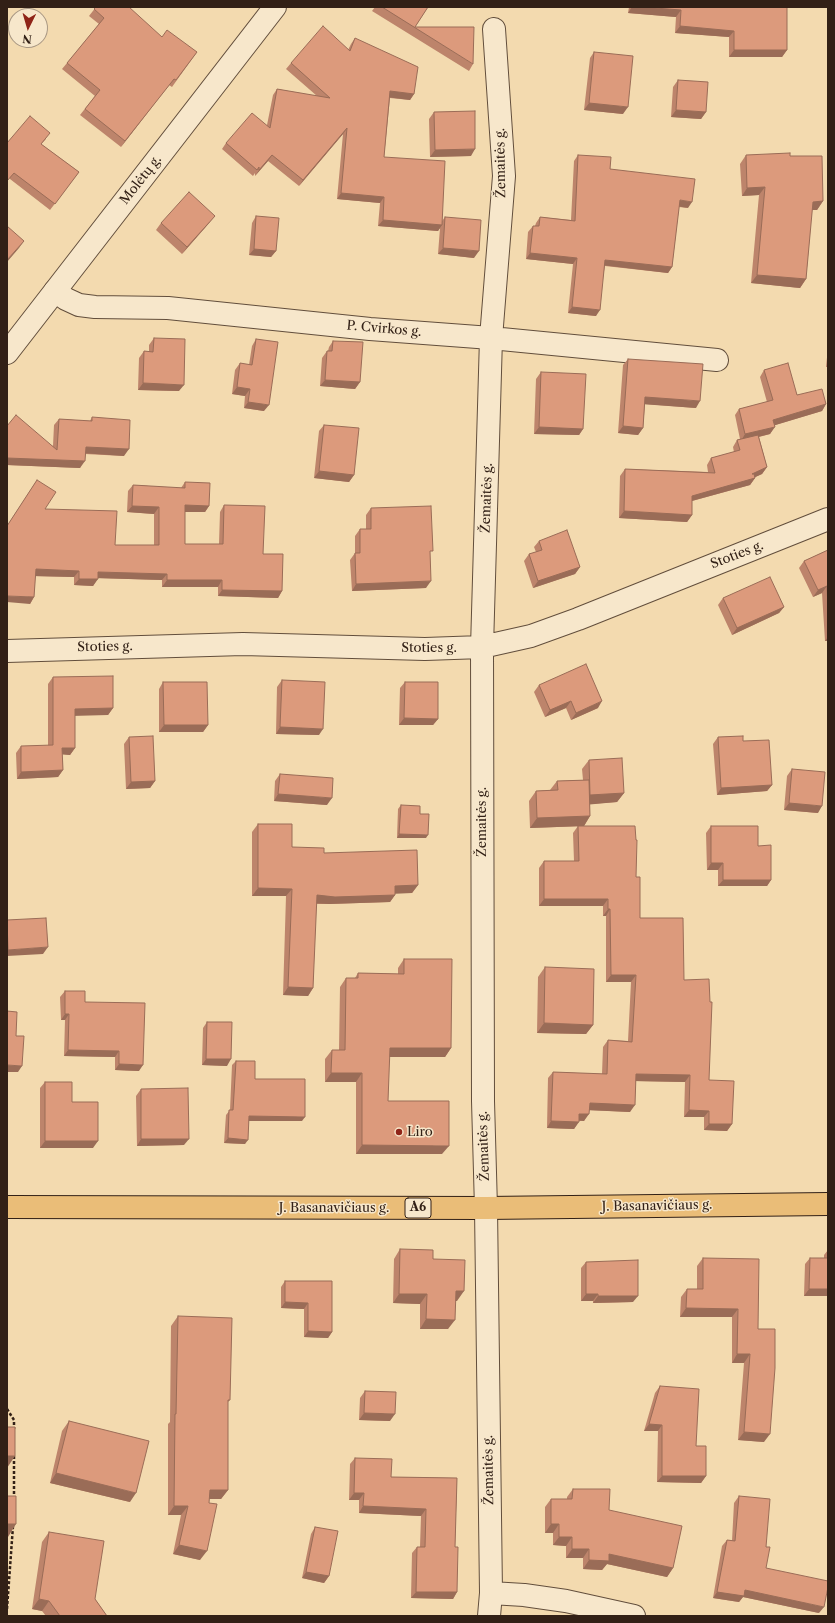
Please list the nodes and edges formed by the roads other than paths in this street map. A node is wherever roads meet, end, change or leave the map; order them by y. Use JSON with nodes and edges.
{"nodes":[{"id":1,"x":275,"y":7,"type":"edge"},
{"id":2,"x":494,"y":29,"type":"dead end"},
{"id":3,"x":55,"y":291,"type":"junction"},
{"id":4,"x":491,"y":338,"type":"junction"},
{"id":5,"x":7,"y":353,"type":"edge"},
{"id":6,"x":717,"y":360,"type":"dead end"},
{"id":7,"x":828,"y":519,"type":"edge"},
{"id":8,"x":482,"y":647,"type":"junction"},
{"id":9,"x":7,"y":651,"type":"edge"},
{"id":10,"x":828,"y":1204,"type":"edge"},
{"id":11,"x":7,"y":1207,"type":"edge"},
{"id":12,"x":486,"y":1208,"type":"junction"},
{"id":13,"x":491,"y":1593,"type":"junction"},
{"id":14,"x":489,"y":1616,"type":"edge"},
{"id":15,"x":634,"y":1616,"type":"edge"}],
"edges":[{"from":1,"to":3,"type":"street","name":"Molėtų g."},
{"from":2,"to":4,"type":"street","name":"Žemaitės g."},
{"from":3,"to":4,"type":"street","name":"P. Cvirkos g."},
{"from":3,"to":5,"type":"street","name":"Molėtų g."},
{"from":4,"to":6,"type":"street","name":"P. Cvirkos g."},
{"from":4,"to":8,"type":"street","name":"Žemaitės g."},
{"from":7,"to":8,"type":"street","name":"Stoties g."},
{"from":8,"to":9,"type":"street","name":"Stoties g."},
{"from":8,"to":12,"type":"street","name":"Žemaitės g."},
{"from":10,"to":12,"type":"main road","name":"J. Basanavičiaus g.","number":"A6"},
{"from":11,"to":12,"type":"main road","name":"J. Basanavičiaus g.","number":"A6"},
{"from":12,"to":13,"type":"street","name":"Žemaitės g."},
{"from":13,"to":14,"type":"street","name":"Žemaitės g."},
{"from":13,"to":15,"type":"street"}]}
